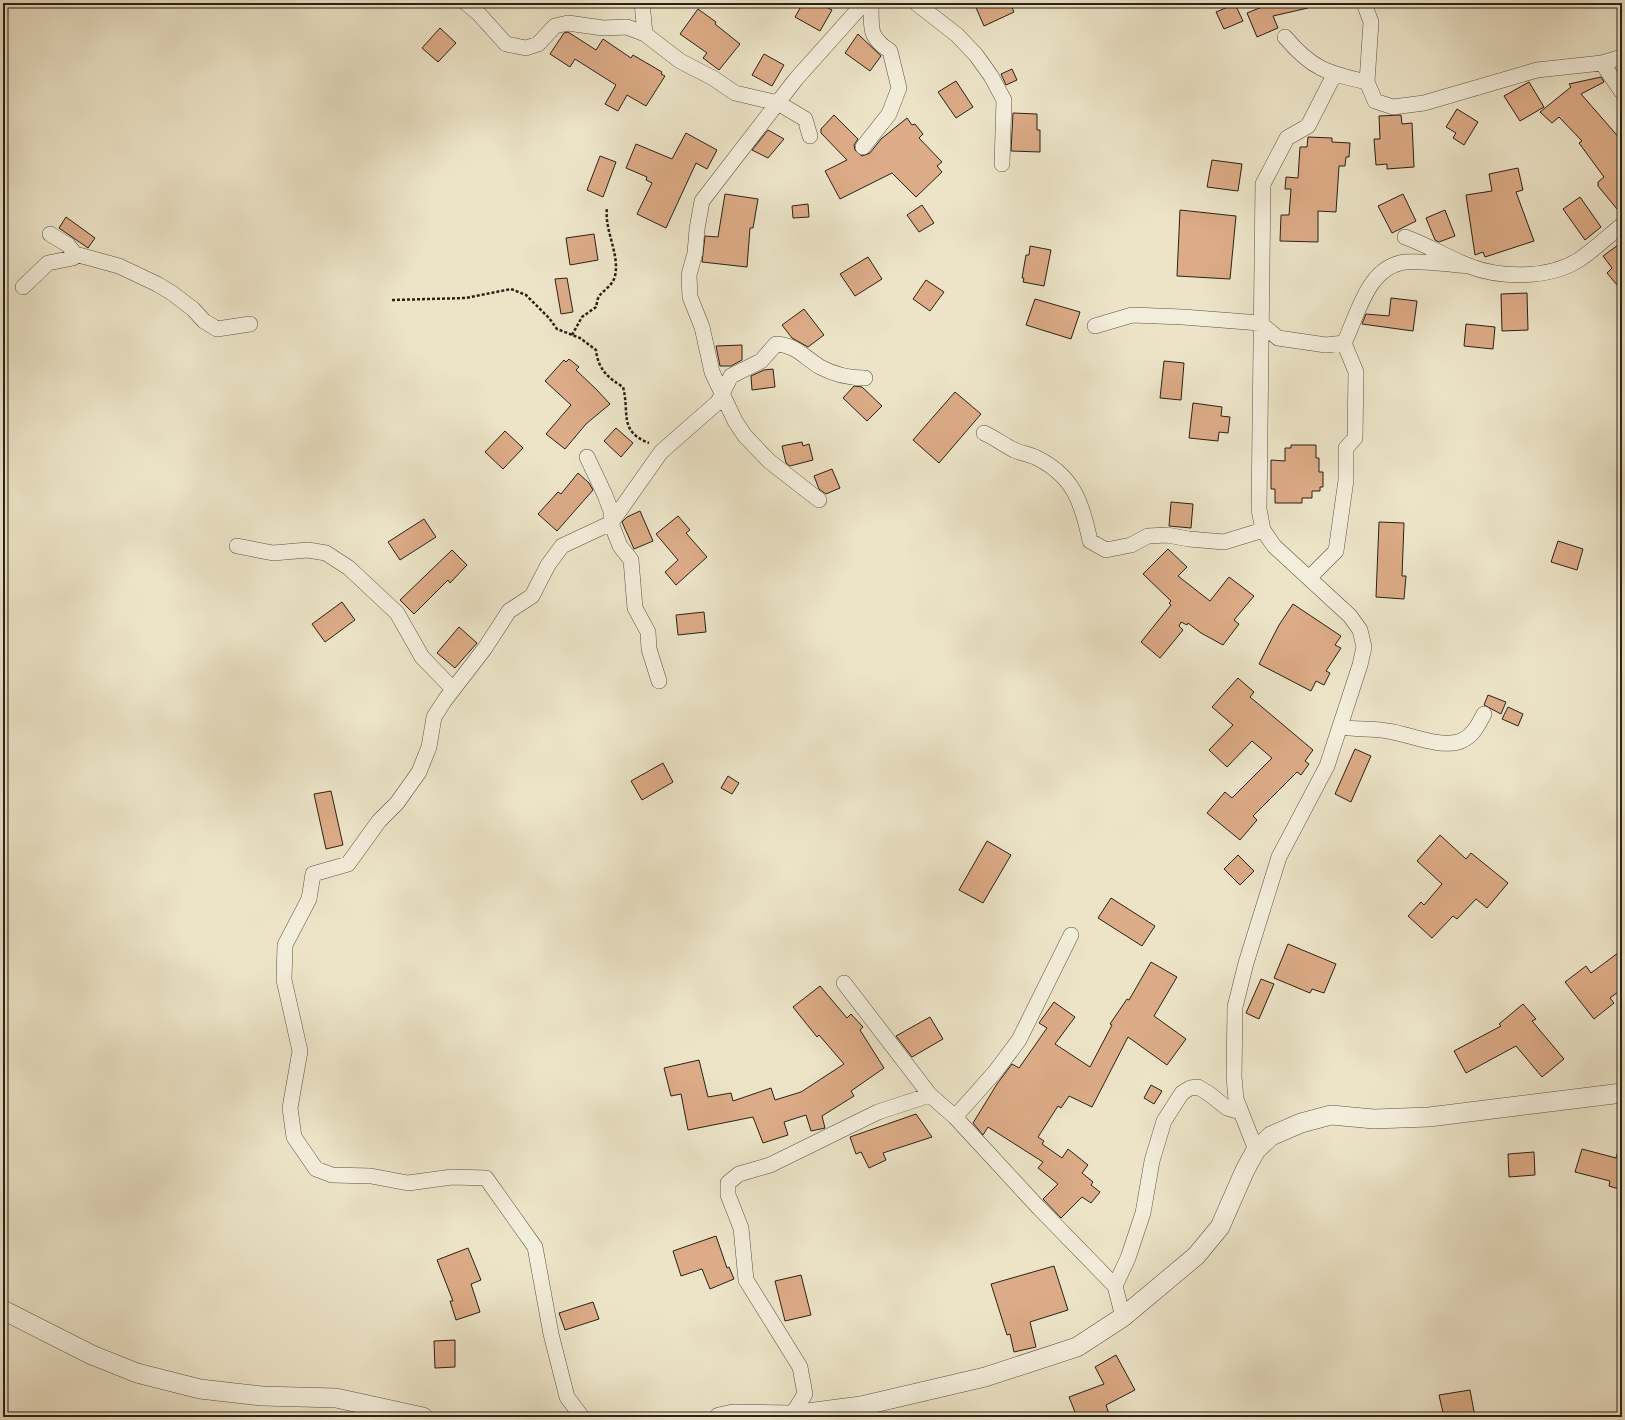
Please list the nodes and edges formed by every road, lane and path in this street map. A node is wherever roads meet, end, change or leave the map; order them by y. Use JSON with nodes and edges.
{"nodes":[{"id":1,"x":466,"y":3,"type":"edge"},
{"id":2,"x":642,"y":3,"type":"edge"},
{"id":3,"x":864,"y":3,"type":"edge"},
{"id":4,"x":871,"y":3,"type":"edge"},
{"id":5,"x":916,"y":3,"type":"edge"},
{"id":6,"x":1364,"y":3,"type":"edge"},
{"id":7,"x":644,"y":34,"type":"junction"},
{"id":8,"x":1285,"y":37,"type":"dead end"},
{"id":9,"x":1622,"y":57,"type":"edge"},
{"id":10,"x":1602,"y":62,"type":"junction"},
{"id":11,"x":1336,"y":75,"type":"junction"},
{"id":12,"x":1367,"y":82,"type":"junction"},
{"id":13,"x":1622,"y":92,"type":"edge"},
{"id":14,"x":778,"y":103,"type":"junction"},
{"id":15,"x":810,"y":136,"type":"dead end"},
{"id":16,"x":863,"y":147,"type":"dead end"},
{"id":17,"x":1002,"y":164,"type":"dead end"},
{"id":18,"x":607,"y":208,"type":"dead end"},
{"id":19,"x":1622,"y":224,"type":"edge"},
{"id":20,"x":50,"y":234,"type":"dead end"},
{"id":21,"x":1405,"y":237,"type":"dead end"},
{"id":22,"x":75,"y":254,"type":"junction"},
{"id":23,"x":1470,"y":266,"type":"junction"},
{"id":24,"x":23,"y":287,"type":"dead end"},
{"id":25,"x":392,"y":300,"type":"dead end"},
{"id":26,"x":1260,"y":323,"type":"junction"},
{"id":27,"x":250,"y":324,"type":"dead end"},
{"id":28,"x":1095,"y":326,"type":"dead end"},
{"id":29,"x":572,"y":335,"type":"junction"},
{"id":30,"x":1344,"y":343,"type":"junction"},
{"id":31,"x":865,"y":378,"type":"dead end"},
{"id":32,"x":723,"y":394,"type":"junction"},
{"id":33,"x":984,"y":433,"type":"dead end"},
{"id":34,"x":664,"y":449,"type":"junction"},
{"id":35,"x":587,"y":458,"type":"dead end"},
{"id":36,"x":819,"y":500,"type":"dead end"},
{"id":37,"x":611,"y":524,"type":"junction"},
{"id":38,"x":1262,"y":530,"type":"junction"},
{"id":39,"x":237,"y":546,"type":"dead end"},
{"id":40,"x":1309,"y":578,"type":"junction"},
{"id":41,"x":659,"y":681,"type":"dead end"},
{"id":42,"x":453,"y":689,"type":"junction"},
{"id":43,"x":1484,"y":714,"type":"dead end"},
{"id":44,"x":1340,"y":727,"type":"junction"},
{"id":45,"x":1071,"y":935,"type":"dead end"},
{"id":46,"x":844,"y":983,"type":"dead end"},
{"id":47,"x":1622,"y":1093,"type":"edge"},
{"id":48,"x":930,"y":1095,"type":"junction"},
{"id":49,"x":1241,"y":1112,"type":"junction"},
{"id":50,"x":955,"y":1117,"type":"junction"},
{"id":51,"x":1256,"y":1150,"type":"junction"},
{"id":52,"x":1115,"y":1286,"type":"junction"},
{"id":53,"x":3,"y":1310,"type":"edge"},
{"id":54,"x":1123,"y":1317,"type":"junction"},
{"id":55,"x":792,"y":1415,"type":"junction"},
{"id":56,"x":423,"y":1417,"type":"edge"},
{"id":57,"x":582,"y":1417,"type":"edge"},
{"id":58,"x":720,"y":1417,"type":"edge"}],
"edges":[{"from":1,"to":7,"type":"street"},
{"from":2,"to":7,"type":"street"},
{"from":3,"to":14,"type":"street"},
{"from":4,"to":16,"type":"street"},
{"from":5,"to":17,"type":"street"},
{"from":6,"to":12,"type":"street"},
{"from":7,"to":14,"type":"street"},
{"from":8,"to":11,"type":"street"},
{"from":9,"to":10,"type":"street"},
{"from":10,"to":12,"type":"street"},
{"from":10,"to":13,"type":"street"},
{"from":11,"to":12,"type":"street"},
{"from":11,"to":26,"type":"street"},
{"from":14,"to":15,"type":"street"},
{"from":14,"to":32,"type":"street"},
{"from":18,"to":29,"type":"path"},
{"from":19,"to":23,"type":"street"},
{"from":20,"to":22,"type":"street"},
{"from":21,"to":23,"type":"street"},
{"from":22,"to":24,"type":"street"},
{"from":22,"to":27,"type":"street"},
{"from":23,"to":30,"type":"street"},
{"from":25,"to":29,"type":"path"},
{"from":26,"to":28,"type":"street"},
{"from":26,"to":30,"type":"street"},
{"from":26,"to":38,"type":"street"},
{"from":29,"to":34,"type":"path"},
{"from":30,"to":40,"type":"street"},
{"from":31,"to":32,"type":"street"},
{"from":32,"to":34,"type":"street"},
{"from":32,"to":36,"type":"street"},
{"from":33,"to":38,"type":"street"},
{"from":34,"to":37,"type":"street"},
{"from":35,"to":37,"type":"street"},
{"from":37,"to":41,"type":"street"},
{"from":37,"to":42,"type":"street"},
{"from":38,"to":40,"type":"street"},
{"from":39,"to":42,"type":"street"},
{"from":40,"to":44,"type":"street"},
{"from":42,"to":57,"type":"street"},
{"from":43,"to":44,"type":"street"},
{"from":44,"to":49,"type":"street"},
{"from":45,"to":50,"type":"street"},
{"from":46,"to":48,"type":"street"},
{"from":47,"to":51,"type":"street"},
{"from":48,"to":50,"type":"street"},
{"from":48,"to":55,"type":"street"},
{"from":49,"to":51,"type":"street"},
{"from":49,"to":52,"type":"street"},
{"from":50,"to":52,"type":"street"},
{"from":51,"to":54,"type":"street"},
{"from":52,"to":54,"type":"street"},
{"from":53,"to":56,"type":"street"},
{"from":54,"to":55,"type":"street"},
{"from":55,"to":58,"type":"street"}]}
